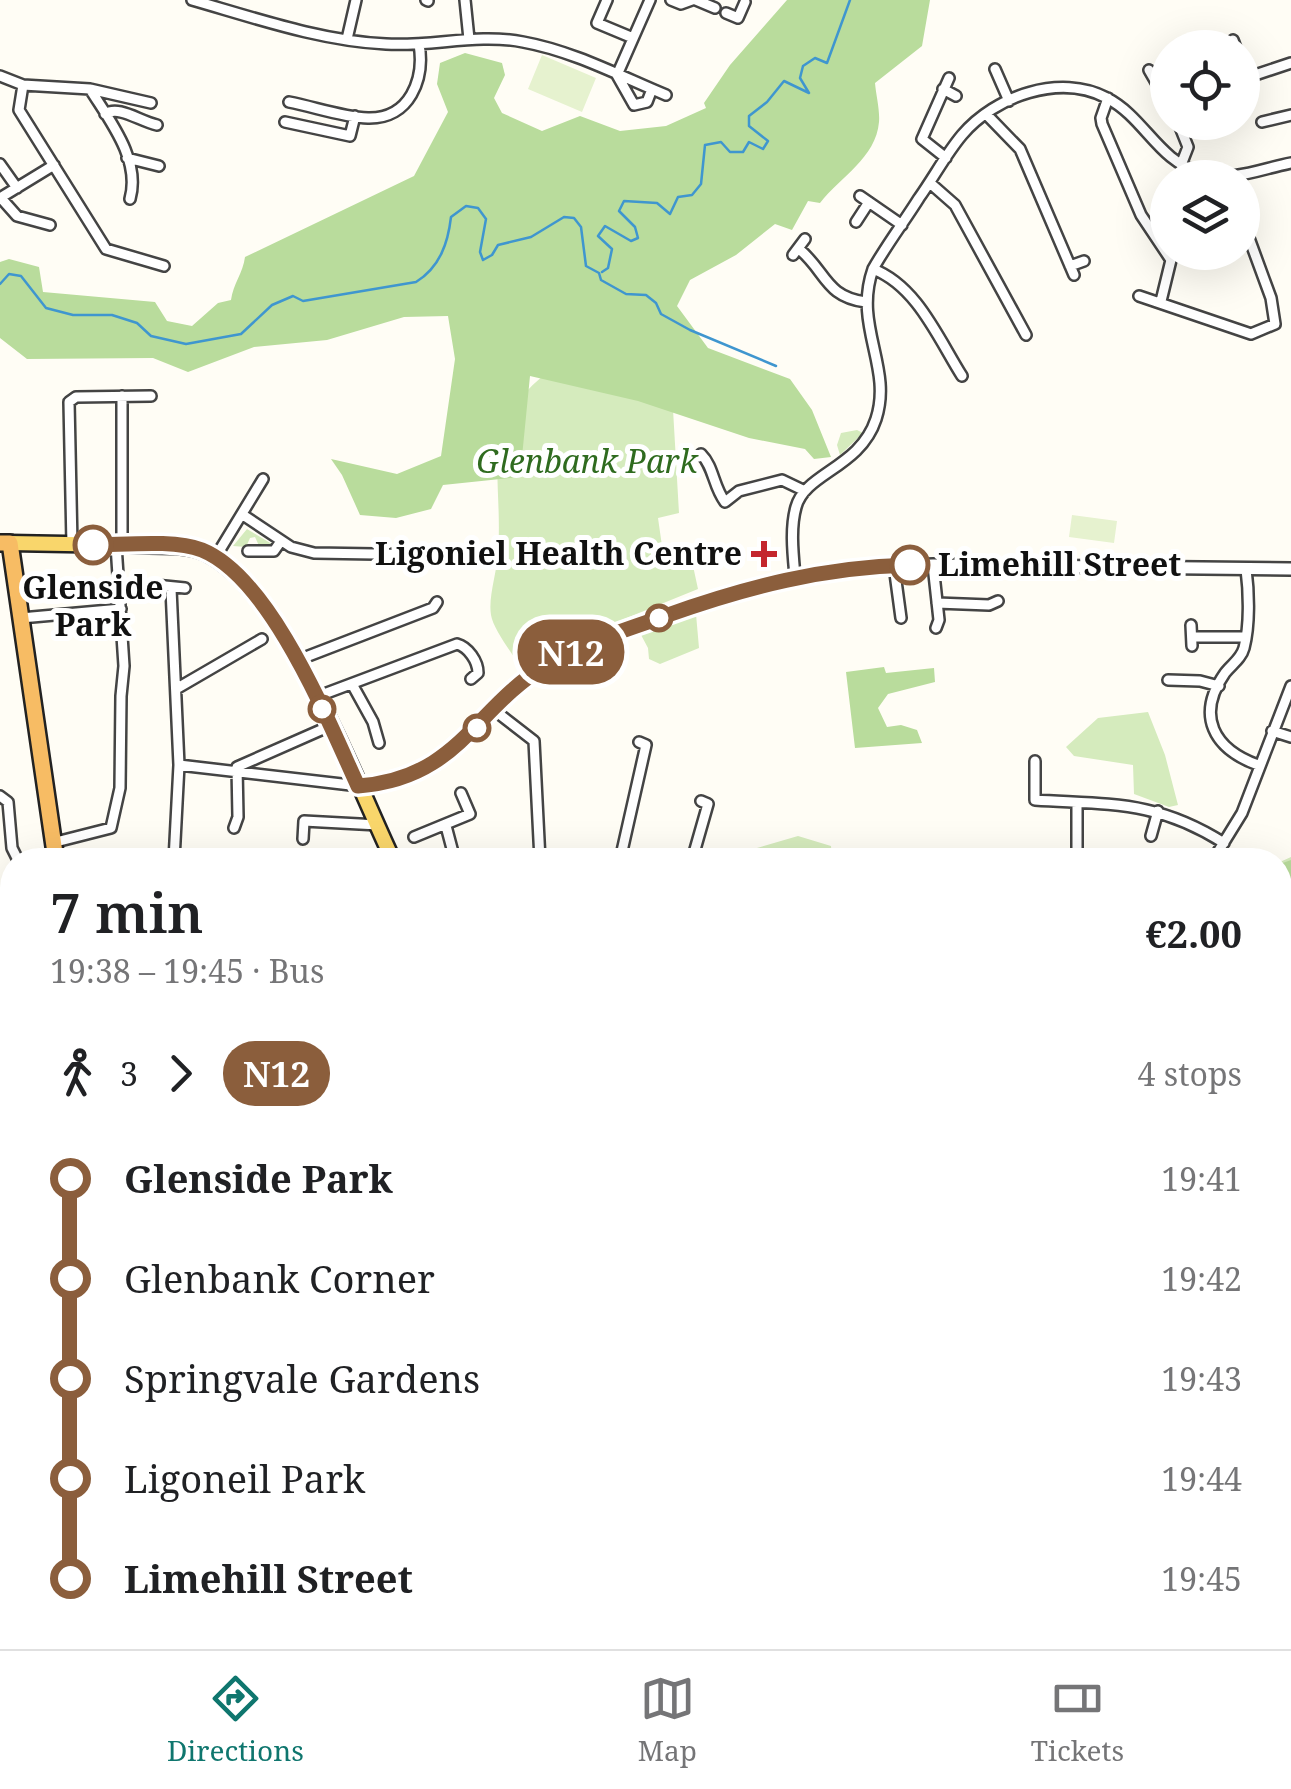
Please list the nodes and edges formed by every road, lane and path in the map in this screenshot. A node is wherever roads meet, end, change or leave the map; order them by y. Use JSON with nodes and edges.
{"nodes":[{"id":1,"x":192,"y":0,"type":"edge"},
{"id":2,"x":356,"y":0,"type":"edge"},
{"id":3,"x":465,"y":0,"type":"edge"},
{"id":4,"x":607,"y":0,"type":"edge"},
{"id":5,"x":650,"y":0,"type":"edge"},
{"id":6,"x":671,"y":0,"type":"edge"},
{"id":7,"x":694,"y":0,"type":"edge"},
{"id":8,"x":743,"y":1,"type":"edge"},
{"id":9,"x":758,"y":7,"type":"dead end"},
{"id":10,"x":633,"y":38,"type":"junction"},
{"id":11,"x":347,"y":39,"type":"junction"},
{"id":12,"x":469,"y":39,"type":"junction"},
{"id":13,"x":418,"y":44,"type":"junction"},
{"id":14,"x":1291,"y":63,"type":"edge"},
{"id":15,"x":995,"y":69,"type":"dead end"},
{"id":16,"x":1260,"y":73,"type":"edge"},
{"id":17,"x":617,"y":75,"type":"junction"},
{"id":18,"x":0,"y":76,"type":"edge"},
{"id":19,"x":949,"y":78,"type":"dead end"},
{"id":20,"x":22,"y":86,"type":"junction"},
{"id":21,"x":942,"y":88,"type":"junction"},
{"id":22,"x":90,"y":89,"type":"junction"},
{"id":23,"x":652,"y":89,"type":"junction"},
{"id":24,"x":666,"y":95,"type":"dead end"},
{"id":25,"x":956,"y":96,"type":"dead end"},
{"id":26,"x":1108,"y":98,"type":"junction"},
{"id":27,"x":1009,"y":101,"type":"junction"},
{"id":28,"x":289,"y":102,"type":"dead end"},
{"id":29,"x":151,"y":103,"type":"dead end"},
{"id":30,"x":105,"y":114,"type":"junction"},
{"id":31,"x":986,"y":114,"type":"junction"},
{"id":32,"x":1291,"y":115,"type":"edge"},
{"id":33,"x":355,"y":116,"type":"junction"},
{"id":34,"x":286,"y":122,"type":"dead end"},
{"id":35,"x":1262,"y":122,"type":"dead end"},
{"id":36,"x":157,"y":125,"type":"dead end"},
{"id":37,"x":127,"y":158,"type":"junction"},
{"id":38,"x":946,"y":158,"type":"junction"},
{"id":39,"x":1174,"y":160,"type":"edge"},
{"id":40,"x":1291,"y":163,"type":"edge"},
{"id":41,"x":0,"y":164,"type":"edge"},
{"id":42,"x":54,"y":165,"type":"junction"},
{"id":43,"x":160,"y":166,"type":"dead end"},
{"id":44,"x":1260,"y":170,"type":"edge"},
{"id":45,"x":930,"y":183,"type":"junction"},
{"id":46,"x":17,"y":188,"type":"junction"},
{"id":47,"x":0,"y":198,"type":"edge"},
{"id":48,"x":130,"y":200,"type":"dead end"},
{"id":49,"x":856,"y":222,"type":"dead end"},
{"id":50,"x":50,"y":225,"type":"dead end"},
{"id":51,"x":902,"y":225,"type":"junction"},
{"id":52,"x":799,"y":248,"type":"dead end"},
{"id":53,"x":1084,"y":260,"type":"dead end"},
{"id":54,"x":164,"y":266,"type":"dead end"},
{"id":55,"x":874,"y":269,"type":"junction"},
{"id":56,"x":1260,"y":270,"type":"edge"},
{"id":57,"x":1139,"y":296,"type":"dead end"},
{"id":58,"x":1161,"y":301,"type":"junction"},
{"id":59,"x":866,"y":302,"type":"junction"},
{"id":60,"x":1030,"y":319,"type":"dead end"},
{"id":61,"x":1020,"y":325,"type":"junction"},
{"id":62,"x":1026,"y":336,"type":"dead end"},
{"id":63,"x":968,"y":358,"type":"dead end"},
{"id":64,"x":956,"y":366,"type":"junction"},
{"id":65,"x":962,"y":376,"type":"dead end"},
{"id":66,"x":122,"y":396,"type":"junction"},
{"id":67,"x":151,"y":396,"type":"dead end"},
{"id":68,"x":701,"y":454,"type":"dead end"},
{"id":69,"x":263,"y":480,"type":"dead end"},
{"id":70,"x":805,"y":491,"type":"junction"},
{"id":71,"x":243,"y":515,"type":"junction"},
{"id":72,"x":281,"y":541,"type":"junction"},
{"id":73,"x":5,"y":543,"type":"edge"},
{"id":74,"x":72,"y":545,"type":"junction"},
{"id":75,"x":119,"y":545,"type":"junction"},
{"id":76,"x":250,"y":548,"type":"dead end"},
{"id":77,"x":498,"y":556,"type":"dead end"},
{"id":78,"x":215,"y":558,"type":"junction"},
{"id":79,"x":933,"y":565,"type":"junction"},
{"id":80,"x":894,"y":566,"type":"junction"},
{"id":81,"x":1246,"y":569,"type":"junction"},
{"id":82,"x":1291,"y":570,"type":"edge"},
{"id":83,"x":794,"y":576,"type":"junction"},
{"id":84,"x":155,"y":585,"type":"dead end"},
{"id":85,"x":185,"y":588,"type":"dead end"},
{"id":86,"x":171,"y":589,"type":"junction"},
{"id":87,"x":998,"y":601,"type":"dead end"},
{"id":88,"x":436,"y":602,"type":"dead end"},
{"id":89,"x":937,"y":603,"type":"junction"},
{"id":90,"x":120,"y":609,"type":"junction"},
{"id":91,"x":21,"y":618,"type":"junction"},
{"id":92,"x":901,"y":618,"type":"dead end"},
{"id":93,"x":1191,"y":625,"type":"dead end"},
{"id":94,"x":936,"y":628,"type":"dead end"},
{"id":95,"x":1246,"y":637,"type":"junction"},
{"id":96,"x":262,"y":639,"type":"dead end"},
{"id":97,"x":298,"y":660,"type":"junction"},
{"id":98,"x":471,"y":679,"type":"dead end"},
{"id":99,"x":1168,"y":680,"type":"dead end"},
{"id":100,"x":352,"y":684,"type":"junction"},
{"id":101,"x":1219,"y":686,"type":"junction"},
{"id":102,"x":1291,"y":686,"type":"edge"},
{"id":103,"x":176,"y":689,"type":"junction"},
{"id":104,"x":316,"y":697,"type":"junction"},
{"id":105,"x":494,"y":710,"type":"junction"},
{"id":106,"x":330,"y":726,"type":"junction"},
{"id":107,"x":1272,"y":731,"type":"junction"},
{"id":108,"x":1291,"y":737,"type":"edge"},
{"id":109,"x":639,"y":742,"type":"dead end"},
{"id":110,"x":378,"y":743,"type":"dead end"},
{"id":111,"x":1036,"y":761,"type":"dead end"},
{"id":112,"x":179,"y":765,"type":"junction"},
{"id":113,"x":1258,"y":765,"type":"junction"},
{"id":114,"x":237,"y":772,"type":"junction"},
{"id":115,"x":358,"y":786,"type":"junction"},
{"id":116,"x":460,"y":793,"type":"dead end"},
{"id":117,"x":0,"y":796,"type":"edge"},
{"id":118,"x":701,"y":801,"type":"dead end"},
{"id":119,"x":1077,"y":803,"type":"junction"},
{"id":120,"x":1158,"y":810,"type":"junction"},
{"id":121,"x":378,"y":825,"type":"junction"},
{"id":122,"x":446,"y":826,"type":"junction"},
{"id":123,"x":234,"y":828,"type":"dead end"},
{"id":124,"x":1151,"y":836,"type":"dead end"},
{"id":125,"x":414,"y":837,"type":"dead end"},
{"id":126,"x":303,"y":839,"type":"dead end"},
{"id":127,"x":52,"y":843,"type":"junction"},
{"id":128,"x":1224,"y":843,"type":"junction"},
{"id":129,"x":12,"y":848,"type":"edge"},
{"id":130,"x":53,"y":848,"type":"edge"},
{"id":131,"x":175,"y":848,"type":"edge"},
{"id":132,"x":388,"y":848,"type":"edge"},
{"id":133,"x":452,"y":848,"type":"edge"},
{"id":134,"x":539,"y":848,"type":"edge"},
{"id":135,"x":623,"y":848,"type":"edge"},
{"id":136,"x":695,"y":848,"type":"edge"},
{"id":137,"x":1077,"y":848,"type":"edge"},
{"id":138,"x":1221,"y":848,"type":"edge"}],
"edges":[{"from":1,"to":11,"type":"street"},
{"from":2,"to":11,"type":"street"},
{"from":3,"to":12,"type":"street"},
{"from":4,"to":10,"type":"street"},
{"from":5,"to":10,"type":"street"},
{"from":6,"to":7,"type":"street"},
{"from":7,"to":8,"type":"street"},
{"from":8,"to":9,"type":"street"},
{"from":10,"to":17,"type":"street"},
{"from":11,"to":13,"type":"street"},
{"from":12,"to":13,"type":"street"},
{"from":12,"to":17,"type":"street"},
{"from":13,"to":33,"type":"street"},
{"from":14,"to":16,"type":"street"},
{"from":15,"to":27,"type":"street"},
{"from":17,"to":23,"type":"street"},
{"from":17,"to":23,"type":"street"},
{"from":18,"to":20,"type":"street"},
{"from":19,"to":21,"type":"street"},
{"from":20,"to":22,"type":"street"},
{"from":20,"to":42,"type":"street"},
{"from":21,"to":25,"type":"street"},
{"from":21,"to":38,"type":"street"},
{"from":22,"to":29,"type":"street"},
{"from":22,"to":30,"type":"street"},
{"from":23,"to":24,"type":"street"},
{"from":26,"to":27,"type":"street"},
{"from":26,"to":39,"type":"street"},
{"from":26,"to":58,"type":"street"},
{"from":27,"to":31,"type":"street"},
{"from":28,"to":33,"type":"street"},
{"from":30,"to":36,"type":"street"},
{"from":30,"to":37,"type":"street"},
{"from":31,"to":38,"type":"street"},
{"from":31,"to":53,"type":"street"},
{"from":32,"to":35,"type":"street"},
{"from":33,"to":34,"type":"street"},
{"from":37,"to":43,"type":"street"},
{"from":37,"to":48,"type":"street"},
{"from":38,"to":45,"type":"street"},
{"from":40,"to":44,"type":"street"},
{"from":41,"to":46,"type":"street"},
{"from":42,"to":46,"type":"street"},
{"from":42,"to":54,"type":"street"},
{"from":45,"to":51,"type":"street"},
{"from":45,"to":61,"type":"street"},
{"from":46,"to":47,"type":"street"},
{"from":47,"to":50,"type":"street"},
{"from":49,"to":51,"type":"street"},
{"from":51,"to":55,"type":"street"},
{"from":52,"to":59,"type":"street"},
{"from":55,"to":59,"type":"street"},
{"from":55,"to":64,"type":"street"},
{"from":56,"to":58,"type":"street"},
{"from":57,"to":58,"type":"street"},
{"from":59,"to":70,"type":"street"},
{"from":60,"to":61,"type":"street"},
{"from":61,"to":62,"type":"street"},
{"from":63,"to":64,"type":"street"},
{"from":64,"to":65,"type":"street"},
{"from":66,"to":67,"type":"street"},
{"from":66,"to":74,"type":"street"},
{"from":66,"to":75,"type":"street"},
{"from":68,"to":70,"type":"street"},
{"from":69,"to":71,"type":"street"},
{"from":70,"to":83,"type":"street"},
{"from":71,"to":72,"type":"street"},
{"from":71,"to":78,"type":"street"},
{"from":72,"to":76,"type":"street"},
{"from":72,"to":77,"type":"street"},
{"from":73,"to":74,"type":"main road"},
{"from":73,"to":91,"type":"highway"},
{"from":74,"to":75,"type":"main road"},
{"from":75,"to":78,"type":"main road"},
{"from":75,"to":90,"type":"street"},
{"from":78,"to":97,"type":"main road"},
{"from":79,"to":80,"type":"street"},
{"from":79,"to":81,"type":"street"},
{"from":79,"to":89,"type":"street"},
{"from":80,"to":83,"type":"street"},
{"from":80,"to":92,"type":"street"},
{"from":81,"to":82,"type":"street"},
{"from":81,"to":95,"type":"street"},
{"from":83,"to":105,"type":"street"},
{"from":84,"to":86,"type":"street"},
{"from":85,"to":86,"type":"street"},
{"from":86,"to":103,"type":"street"},
{"from":87,"to":89,"type":"street"},
{"from":88,"to":97,"type":"street"},
{"from":89,"to":94,"type":"street"},
{"from":90,"to":91,"type":"street"},
{"from":90,"to":127,"type":"street"},
{"from":91,"to":127,"type":"highway"},
{"from":93,"to":95,"type":"street"},
{"from":95,"to":101,"type":"street"},
{"from":96,"to":103,"type":"street"},
{"from":97,"to":104,"type":"main road"},
{"from":98,"to":100,"type":"street"},
{"from":99,"to":101,"type":"street"},
{"from":100,"to":104,"type":"street"},
{"from":100,"to":110,"type":"street"},
{"from":101,"to":113,"type":"street"},
{"from":102,"to":107,"type":"street"},
{"from":103,"to":112,"type":"street"},
{"from":104,"to":106,"type":"main road"},
{"from":105,"to":115,"type":"street"},
{"from":105,"to":134,"type":"street"},
{"from":106,"to":114,"type":"street"},
{"from":106,"to":115,"type":"main road"},
{"from":107,"to":108,"type":"street"},
{"from":107,"to":113,"type":"street"},
{"from":109,"to":135,"type":"street"},
{"from":111,"to":119,"type":"street"},
{"from":112,"to":114,"type":"street"},
{"from":112,"to":131,"type":"street"},
{"from":113,"to":128,"type":"street"},
{"from":114,"to":115,"type":"street"},
{"from":114,"to":123,"type":"street"},
{"from":115,"to":121,"type":"main road"},
{"from":116,"to":122,"type":"street"},
{"from":117,"to":129,"type":"street"},
{"from":118,"to":136,"type":"street"},
{"from":119,"to":120,"type":"street"},
{"from":119,"to":137,"type":"street"},
{"from":120,"to":124,"type":"street"},
{"from":120,"to":128,"type":"street"},
{"from":121,"to":126,"type":"street"},
{"from":121,"to":132,"type":"main road"},
{"from":122,"to":125,"type":"street"},
{"from":122,"to":133,"type":"street"},
{"from":127,"to":130,"type":"highway"},
{"from":128,"to":138,"type":"street"}]}
